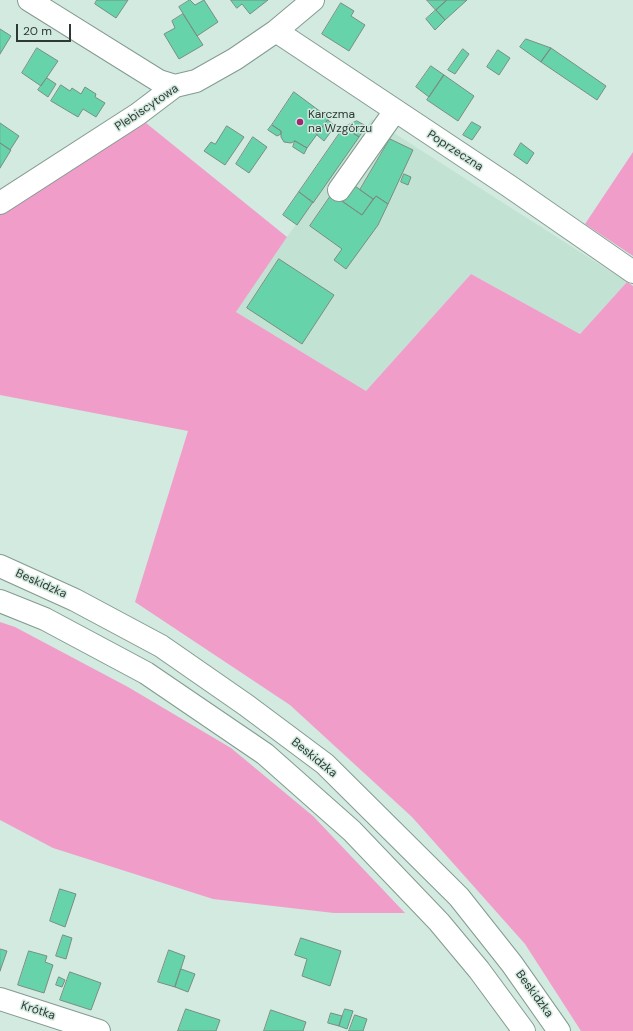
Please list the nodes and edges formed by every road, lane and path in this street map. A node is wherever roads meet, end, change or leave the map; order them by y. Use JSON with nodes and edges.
{"nodes":[{"id":1,"x":29,"y":0,"type":"edge"},
{"id":2,"x":313,"y":0,"type":"edge"},
{"id":3,"x":276,"y":31,"type":"junction"},
{"id":4,"x":175,"y":86,"type":"junction"},
{"id":5,"x":395,"y":111,"type":"junction"},
{"id":6,"x":339,"y":190,"type":"dead end"},
{"id":7,"x":0,"y":202,"type":"edge"},
{"id":8,"x":633,"y":272,"type":"edge"},
{"id":9,"x":0,"y":566,"type":"edge"},
{"id":10,"x":0,"y":601,"type":"edge"},
{"id":11,"x":0,"y":999,"type":"edge"},
{"id":12,"x":99,"y":1031,"type":"edge"},
{"id":13,"x":524,"y":1031,"type":"edge"},
{"id":14,"x":559,"y":1031,"type":"edge"}],
"edges":[{"from":1,"to":4,"type":"main road"},
{"from":2,"to":3,"type":"main road","name":"Plebiscytowa"},
{"from":3,"to":4,"type":"main road","name":"Plebiscytowa"},
{"from":3,"to":5,"type":"main road","name":"Poprzeczna"},
{"from":4,"to":7,"type":"main road","name":"Plebiscytowa"},
{"from":5,"to":6,"type":"main road"},
{"from":5,"to":8,"type":"main road","name":"Poprzeczna"},
{"from":9,"to":14,"type":"main road","name":"Beskidzka"},
{"from":10,"to":13,"type":"main road"},
{"from":11,"to":12,"type":"main road","name":"Krótka"}]}
